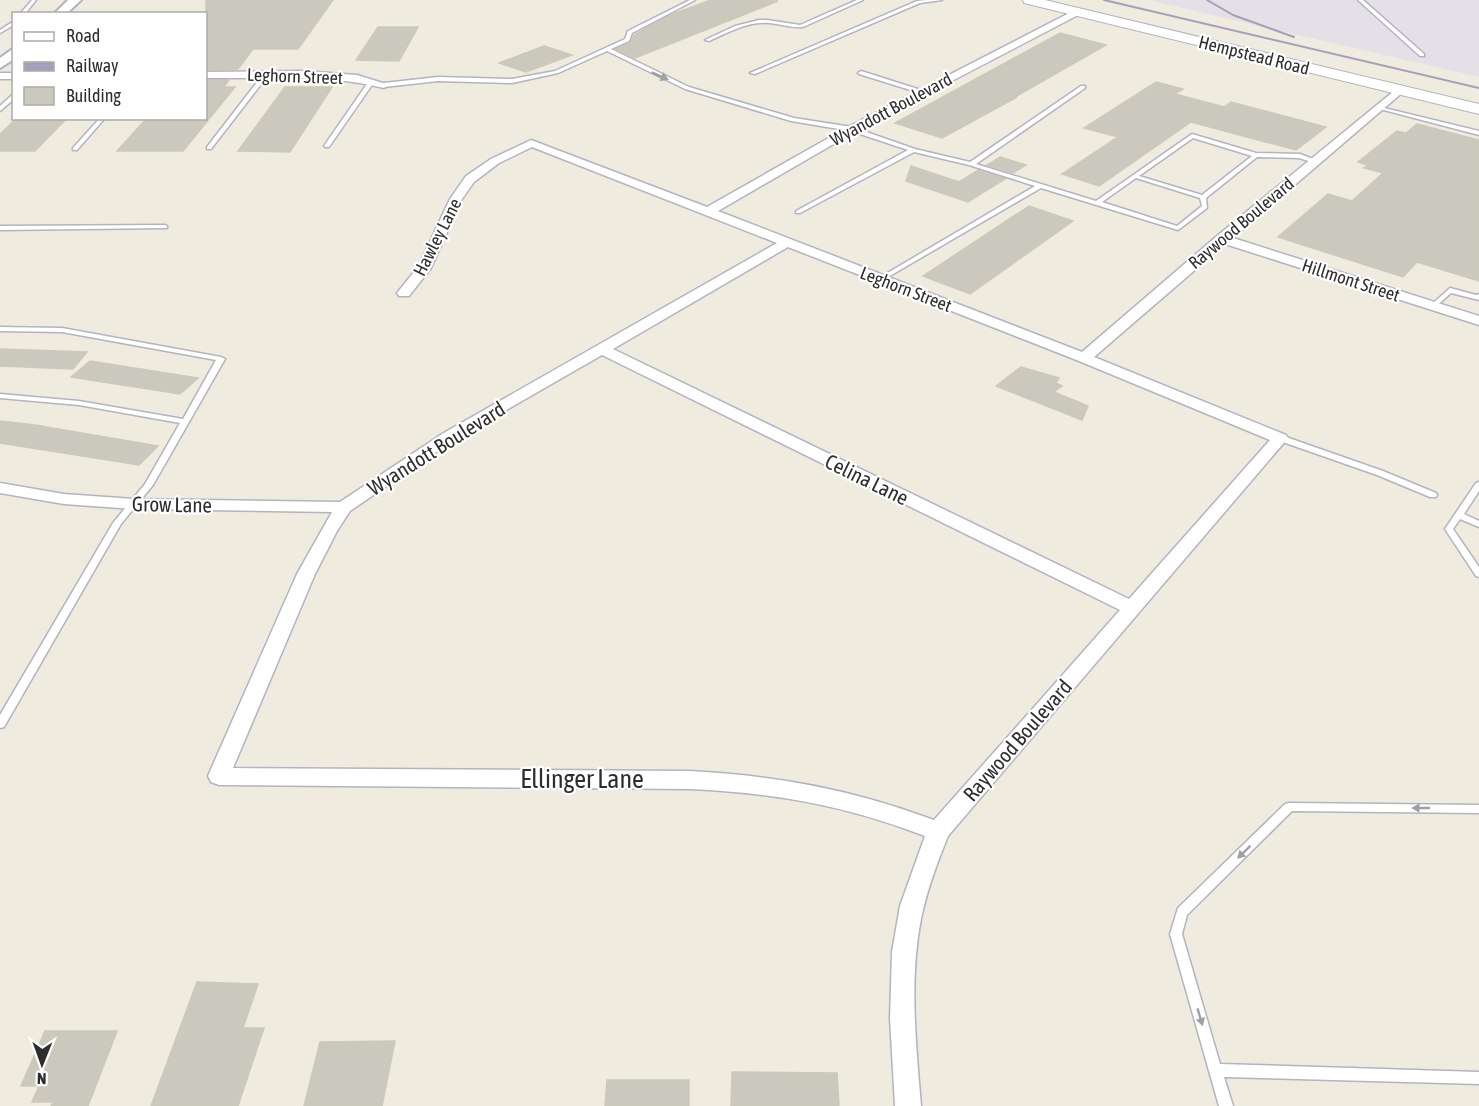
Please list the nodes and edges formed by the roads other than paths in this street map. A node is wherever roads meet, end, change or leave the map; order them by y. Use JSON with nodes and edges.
{"nodes":[{"id":1,"x":34,"y":0,"type":"edge"},
{"id":2,"x":75,"y":0,"type":"edge"},
{"id":3,"x":693,"y":0,"type":"edge"},
{"id":4,"x":861,"y":0,"type":"edge"},
{"id":5,"x":940,"y":0,"type":"edge"},
{"id":6,"x":1029,"y":0,"type":"edge"},
{"id":7,"x":1360,"y":0,"type":"edge"},
{"id":8,"x":24,"y":12,"type":"edge"},
{"id":9,"x":60,"y":12,"type":"edge"},
{"id":10,"x":1077,"y":12,"type":"junction"},
{"id":11,"x":707,"y":39,"type":"dead end"},
{"id":12,"x":608,"y":49,"type":"junction"},
{"id":13,"x":1422,"y":55,"type":"dead end"},
{"id":14,"x":753,"y":73,"type":"dead end"},
{"id":15,"x":861,"y":73,"type":"dead end"},
{"id":16,"x":266,"y":74,"type":"junction"},
{"id":17,"x":207,"y":75,"type":"edge"},
{"id":18,"x":371,"y":82,"type":"junction"},
{"id":19,"x":384,"y":85,"type":"joint"},
{"id":20,"x":1083,"y":87,"type":"dead end"},
{"id":21,"x":1399,"y":90,"type":"junction"},
{"id":22,"x":922,"y":92,"type":"junction"},
{"id":23,"x":12,"y":98,"type":"edge"},
{"id":24,"x":1378,"y":107,"type":"junction"},
{"id":25,"x":0,"y":109,"type":"edge"},
{"id":26,"x":1479,"y":109,"type":"edge"},
{"id":27,"x":101,"y":120,"type":"edge"},
{"id":28,"x":852,"y":129,"type":"junction"},
{"id":29,"x":1479,"y":133,"type":"edge"},
{"id":30,"x":531,"y":143,"type":"joint"},
{"id":31,"x":327,"y":146,"type":"dead end"},
{"id":32,"x":209,"y":148,"type":"dead end"},
{"id":33,"x":75,"y":149,"type":"dead end"},
{"id":34,"x":913,"y":150,"type":"junction"},
{"id":35,"x":1256,"y":155,"type":"junction"},
{"id":36,"x":1315,"y":160,"type":"junction"},
{"id":37,"x":970,"y":164,"type":"junction"},
{"id":38,"x":1134,"y":176,"type":"junction"},
{"id":39,"x":1039,"y":186,"type":"junction"},
{"id":40,"x":1203,"y":197,"type":"junction"},
{"id":41,"x":1097,"y":203,"type":"junction"},
{"id":42,"x":707,"y":212,"type":"junction"},
{"id":43,"x":798,"y":212,"type":"dead end"},
{"id":44,"x":165,"y":227,"type":"dead end"},
{"id":45,"x":0,"y":228,"type":"edge"},
{"id":46,"x":1222,"y":239,"type":"junction"},
{"id":47,"x":786,"y":243,"type":"junction"},
{"id":48,"x":881,"y":279,"type":"junction"},
{"id":49,"x":404,"y":293,"type":"dead end"},
{"id":50,"x":1478,"y":297,"type":"edge"},
{"id":51,"x":1433,"y":306,"type":"junction"},
{"id":52,"x":1479,"y":321,"type":"edge"},
{"id":53,"x":0,"y":328,"type":"edge"},
{"id":54,"x":602,"y":349,"type":"junction"},
{"id":55,"x":1084,"y":358,"type":"junction"},
{"id":56,"x":0,"y":396,"type":"edge"},
{"id":57,"x":186,"y":422,"type":"junction"},
{"id":58,"x":1280,"y":438,"type":"junction"},
{"id":59,"x":1479,"y":485,"type":"edge"},
{"id":60,"x":0,"y":488,"type":"edge"},
{"id":61,"x":1433,"y":495,"type":"dead end"},
{"id":62,"x":134,"y":504,"type":"junction"},
{"id":63,"x":344,"y":507,"type":"junction"},
{"id":64,"x":1458,"y":515,"type":"junction"},
{"id":65,"x":1479,"y":524,"type":"edge"},
{"id":66,"x":1478,"y":571,"type":"edge"},
{"id":67,"x":1132,"y":608,"type":"junction"},
{"id":68,"x":0,"y":724,"type":"edge"},
{"id":69,"x":219,"y":776,"type":"joint"},
{"id":70,"x":1479,"y":809,"type":"edge"},
{"id":71,"x":938,"y":831,"type":"junction"},
{"id":72,"x":1216,"y":1070,"type":"junction"},
{"id":73,"x":1479,"y":1078,"type":"edge"},
{"id":74,"x":908,"y":1106,"type":"edge"},
{"id":75,"x":1226,"y":1106,"type":"edge"}],
"edges":[{"from":1,"to":8,"type":"lane"},
{"from":2,"to":9,"type":"street"},
{"from":3,"to":12,"type":"lane"},
{"from":4,"to":11,"type":"lane"},
{"from":5,"to":14,"type":"lane"},
{"from":6,"to":10,"type":"main road","name":"Hempstead Road"},
{"from":7,"to":13,"type":"lane"},
{"from":10,"to":21,"type":"main road","name":"Hempstead Road"},
{"from":10,"to":22,"type":"street","name":"Wyandott Boulevard"},
{"from":12,"to":19,"type":"lane"},
{"from":12,"to":28,"type":"lane","one_way":true},
{"from":15,"to":22,"type":"lane"},
{"from":16,"to":17,"type":"street","name":"Leghorn Street"},
{"from":16,"to":18,"type":"street","name":"Leghorn Street"},
{"from":16,"to":32,"type":"lane"},
{"from":18,"to":19,"type":"street","name":"Leghorn Street"},
{"from":18,"to":31,"type":"lane"},
{"from":20,"to":37,"type":"lane"},
{"from":21,"to":24,"type":"street","name":"Raywood Boulevard"},
{"from":21,"to":26,"type":"main road","name":"Hempstead Road"},
{"from":22,"to":28,"type":"street","name":"Wyandott Boulevard"},
{"from":23,"to":25,"type":"lane"},
{"from":24,"to":29,"type":"lane"},
{"from":24,"to":36,"type":"street","name":"Raywood Boulevard"},
{"from":27,"to":33,"type":"lane"},
{"from":28,"to":34,"type":"lane"},
{"from":28,"to":42,"type":"street","name":"Wyandott Boulevard"},
{"from":30,"to":42,"type":"street","name":"Leghorn Street"},
{"from":30,"to":49,"type":"street","name":"Hawley Lane"},
{"from":34,"to":37,"type":"lane"},
{"from":34,"to":43,"type":"lane"},
{"from":35,"to":36,"type":"lane"},
{"from":35,"to":38,"type":"lane"},
{"from":35,"to":40,"type":"lane"},
{"from":36,"to":46,"type":"street","name":"Raywood Boulevard"},
{"from":37,"to":39,"type":"lane"},
{"from":38,"to":40,"type":"lane"},
{"from":38,"to":41,"type":"lane"},
{"from":39,"to":41,"type":"lane"},
{"from":39,"to":48,"type":"lane"},
{"from":40,"to":41,"type":"lane"},
{"from":42,"to":47,"type":"street","name":"Leghorn Street"},
{"from":44,"to":45,"type":"lane"},
{"from":46,"to":51,"type":"street","name":"Hillmont Street"},
{"from":46,"to":55,"type":"street","name":"Raywood Boulevard"},
{"from":47,"to":48,"type":"street","name":"Leghorn Street"},
{"from":47,"to":54,"type":"street","name":"Wyandott Boulevard"},
{"from":48,"to":55,"type":"street","name":"Leghorn Street"},
{"from":50,"to":51,"type":"lane"},
{"from":51,"to":52,"type":"street","name":"Hillmont Street"},
{"from":53,"to":57,"type":"lane"},
{"from":54,"to":63,"type":"street","name":"Wyandott Boulevard"},
{"from":54,"to":67,"type":"street","name":"Celina Lane"},
{"from":55,"to":58,"type":"street","name":"Leghorn Street"},
{"from":56,"to":57,"type":"lane"},
{"from":57,"to":62,"type":"lane"},
{"from":58,"to":61,"type":"lane"},
{"from":58,"to":67,"type":"street","name":"Raywood Boulevard"},
{"from":59,"to":64,"type":"lane"},
{"from":60,"to":62,"type":"street","name":"Grow Lane"},
{"from":62,"to":63,"type":"street","name":"Grow Lane"},
{"from":62,"to":68,"type":"lane"},
{"from":63,"to":69,"type":"street","name":"Wyandott Boulevard"},
{"from":64,"to":65,"type":"lane"},
{"from":64,"to":66,"type":"lane"},
{"from":67,"to":71,"type":"street","name":"Raywood Boulevard"},
{"from":69,"to":71,"type":"street","name":"Ellinger Lane"},
{"from":70,"to":72,"type":"lane","one_way":true},
{"from":71,"to":74,"type":"street","name":"Raywood Boulevard"},
{"from":72,"to":73,"type":"lane"},
{"from":72,"to":75,"type":"lane"}]}
